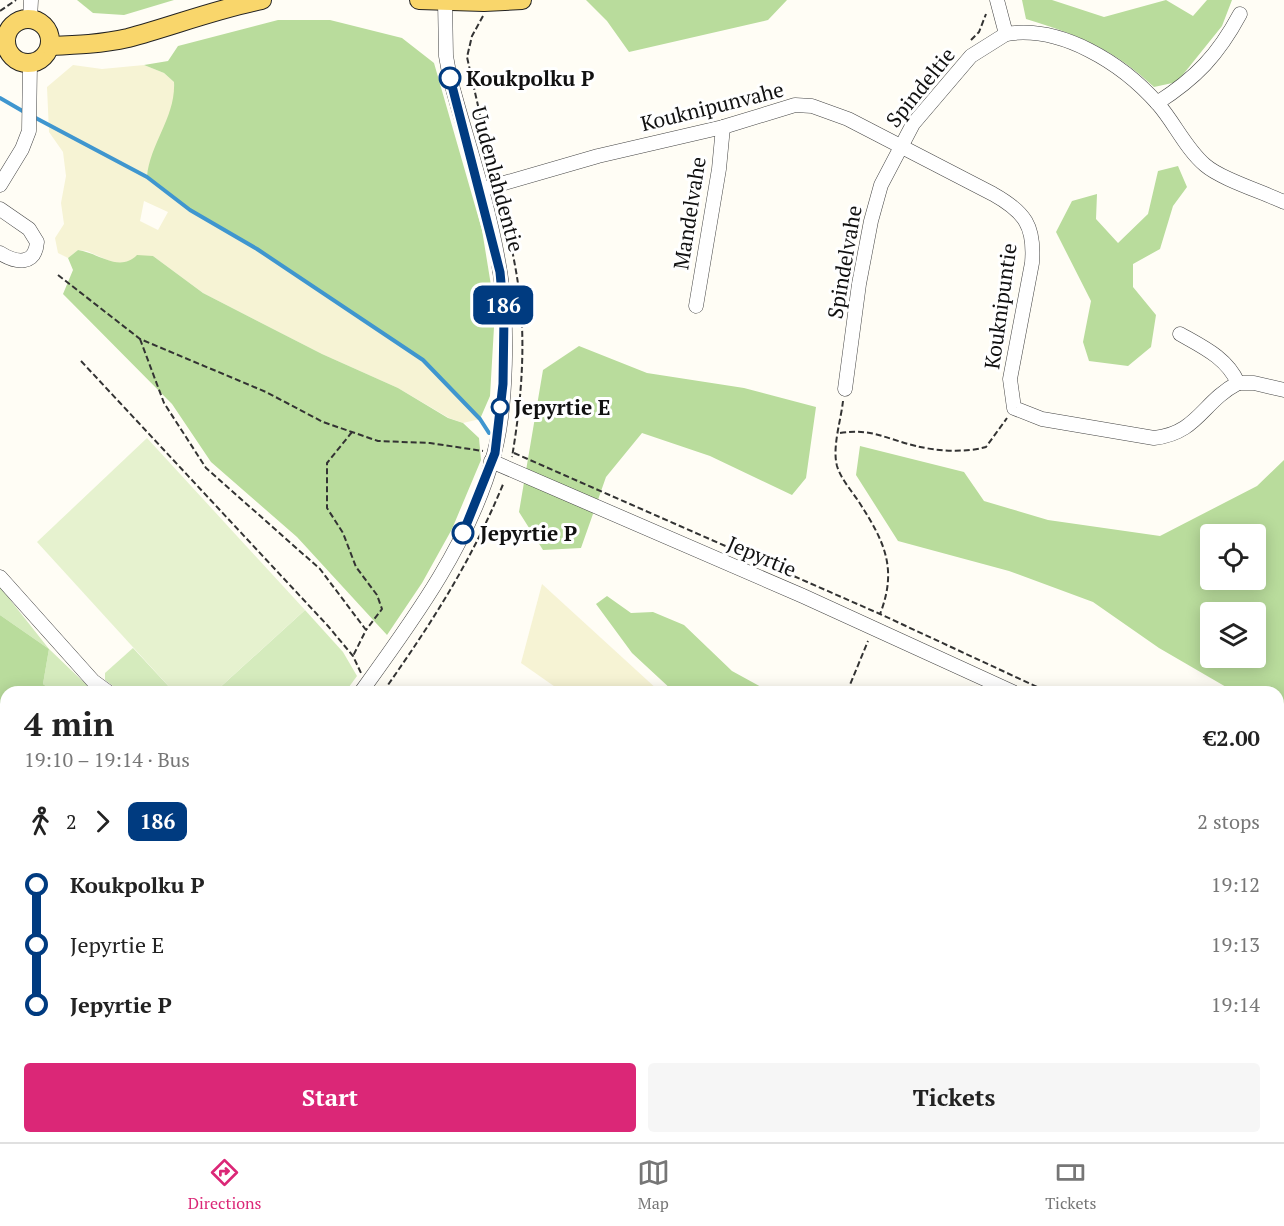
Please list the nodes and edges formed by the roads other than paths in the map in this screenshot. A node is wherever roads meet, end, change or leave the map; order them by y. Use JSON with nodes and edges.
{"nodes":[{"id":1,"x":31,"y":0,"type":"edge"},
{"id":2,"x":262,"y":0,"type":"edge"},
{"id":3,"x":419,"y":0,"type":"edge"},
{"id":4,"x":522,"y":0,"type":"edge"},
{"id":5,"x":997,"y":0,"type":"edge"},
{"id":6,"x":445,"y":1,"type":"edge"},
{"id":7,"x":1240,"y":15,"type":"dead end"},
{"id":8,"x":30,"y":19,"type":"junction"},
{"id":9,"x":1006,"y":34,"type":"junction"},
{"id":10,"x":3,"y":38,"type":"edge"},
{"id":11,"x":50,"y":46,"type":"junction"},
{"id":12,"x":30,"y":64,"type":"junction"},
{"id":13,"x":1157,"y":103,"type":"junction"},
{"id":14,"x":723,"y":127,"type":"junction"},
{"id":15,"x":899,"y":147,"type":"junction"},
{"id":16,"x":0,"y":185,"type":"edge"},
{"id":17,"x":480,"y":190,"type":"junction"},
{"id":18,"x":1284,"y":202,"type":"edge"},
{"id":19,"x":0,"y":209,"type":"edge"},
{"id":20,"x":0,"y":253,"type":"edge"},
{"id":21,"x":696,"y":306,"type":"dead end"},
{"id":22,"x":1180,"y":334,"type":"dead end"},
{"id":23,"x":1238,"y":384,"type":"junction"},
{"id":24,"x":845,"y":389,"type":"road end"},
{"id":25,"x":1284,"y":390,"type":"edge"},
{"id":26,"x":493,"y":457,"type":"junction"},
{"id":27,"x":0,"y":577,"type":"edge"},
{"id":28,"x":100,"y":686,"type":"edge"},
{"id":29,"x":365,"y":686,"type":"edge"},
{"id":30,"x":1000,"y":686,"type":"edge"}],
"edges":[{"from":1,"to":8,"type":"street"},
{"from":2,"to":11,"type":"main road"},
{"from":3,"to":6,"type":"main road"},
{"from":4,"to":6,"type":"main road"},
{"from":5,"to":9,"type":"street"},
{"from":6,"to":17,"type":"street","name":"Uudenlahdentie"},
{"from":7,"to":13,"type":"street"},
{"from":8,"to":10,"type":"main road"},
{"from":8,"to":11,"type":"main road"},
{"from":9,"to":13,"type":"street"},
{"from":9,"to":15,"type":"street","name":"Spindeltie"},
{"from":10,"to":12,"type":"main road"},
{"from":11,"to":12,"type":"main road"},
{"from":12,"to":16,"type":"street"},
{"from":13,"to":18,"type":"street"},
{"from":14,"to":15,"type":"street","name":"Kouknipunvahe"},
{"from":14,"to":17,"type":"street","name":"Kouknipunvahe"},
{"from":14,"to":21,"type":"street","name":"Mandelvahe"},
{"from":15,"to":23,"type":"street","name":"Kouknipuntie"},
{"from":15,"to":24,"type":"street","name":"Spindelvahe"},
{"from":17,"to":26,"type":"street","name":"Uudenlahdentie"},
{"from":19,"to":20,"type":"street"},
{"from":22,"to":23,"type":"street"},
{"from":23,"to":25,"type":"street"},
{"from":26,"to":29,"type":"street","name":"Uudenlahdentie"},
{"from":26,"to":30,"type":"street","name":"Jepyrtie"},
{"from":27,"to":28,"type":"street"}]}
